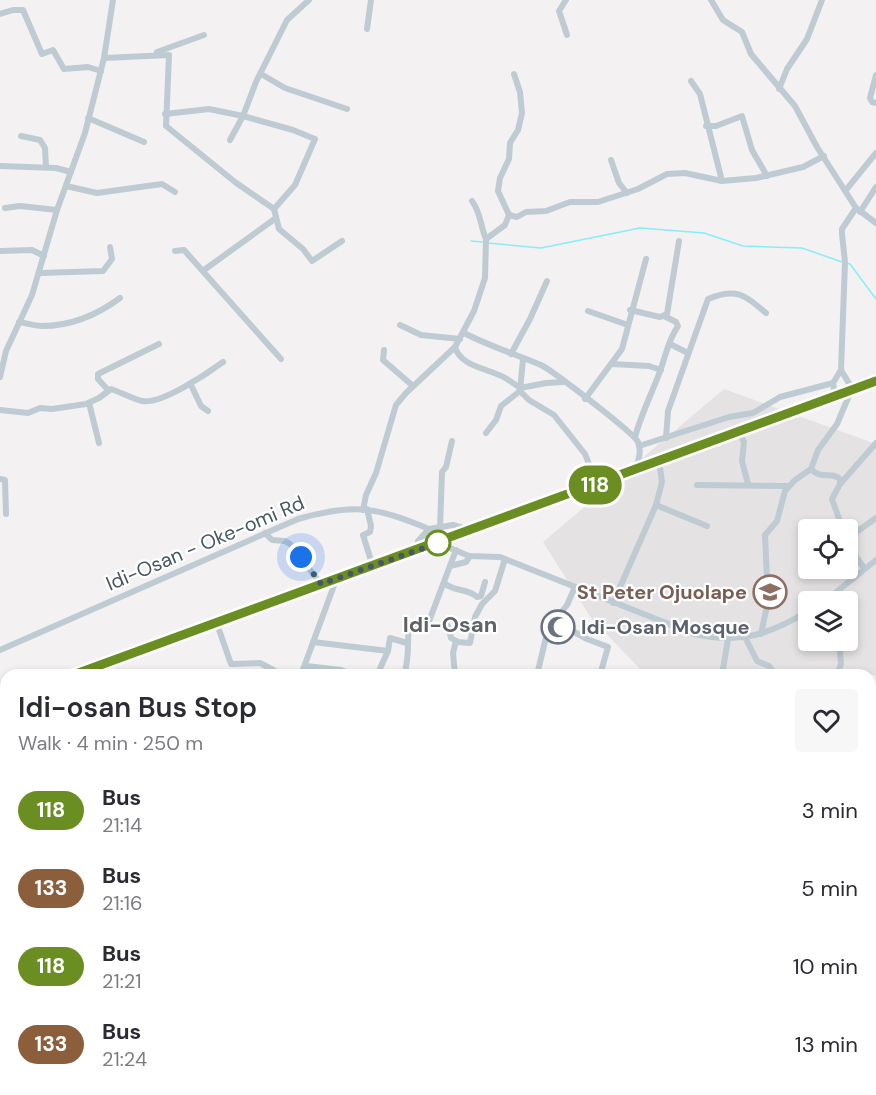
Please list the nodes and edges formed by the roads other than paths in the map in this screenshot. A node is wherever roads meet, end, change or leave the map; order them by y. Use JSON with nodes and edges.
{"nodes":[{"id":1,"x":113,"y":0,"type":"edge"},
{"id":2,"x":309,"y":0,"type":"edge"},
{"id":3,"x":371,"y":0,"type":"edge"},
{"id":4,"x":566,"y":0,"type":"edge"},
{"id":5,"x":711,"y":0,"type":"edge"},
{"id":6,"x":822,"y":0,"type":"edge"},
{"id":7,"x":0,"y":14,"type":"edge"},
{"id":8,"x":367,"y":29,"type":"dead end"},
{"id":9,"x":204,"y":35,"type":"dead end"},
{"id":10,"x":567,"y":35,"type":"dead end"},
{"id":11,"x":105,"y":55,"type":"junction"},
{"id":12,"x":101,"y":71,"type":"junction"},
{"id":13,"x":261,"y":74,"type":"junction"},
{"id":14,"x":514,"y":74,"type":"dead end"},
{"id":15,"x":876,"y":75,"type":"edge"},
{"id":16,"x":691,"y":81,"type":"dead end"},
{"id":17,"x":779,"y":89,"type":"junction"},
{"id":18,"x":876,"y":103,"type":"edge"},
{"id":19,"x":347,"y":110,"type":"dead end"},
{"id":20,"x":165,"y":114,"type":"junction"},
{"id":21,"x":243,"y":116,"type":"junction"},
{"id":22,"x":88,"y":118,"type":"junction"},
{"id":23,"x":706,"y":126,"type":"junction"},
{"id":24,"x":21,"y":136,"type":"dead end"},
{"id":25,"x":230,"y":140,"type":"dead end"},
{"id":26,"x":144,"y":142,"type":"dead end"},
{"id":27,"x":876,"y":153,"type":"edge"},
{"id":28,"x":824,"y":156,"type":"junction"},
{"id":29,"x":611,"y":160,"type":"dead end"},
{"id":30,"x":0,"y":166,"type":"edge"},
{"id":31,"x":46,"y":167,"type":"junction"},
{"id":32,"x":71,"y":172,"type":"junction"},
{"id":33,"x":767,"y":176,"type":"junction"},
{"id":34,"x":722,"y":181,"type":"junction"},
{"id":35,"x":66,"y":186,"type":"junction"},
{"id":36,"x":876,"y":187,"type":"edge"},
{"id":37,"x":846,"y":190,"type":"junction"},
{"id":38,"x":175,"y":192,"type":"dead end"},
{"id":39,"x":627,"y":193,"type":"junction"},
{"id":40,"x":472,"y":201,"type":"dead end"},
{"id":41,"x":5,"y":208,"type":"dead end"},
{"id":42,"x":274,"y":209,"type":"junction"},
{"id":43,"x":57,"y":210,"type":"junction"},
{"id":44,"x":858,"y":210,"type":"junction"},
{"id":45,"x":509,"y":215,"type":"junction"},
{"id":46,"x":276,"y":218,"type":"junction"},
{"id":47,"x":876,"y":223,"type":"edge"},
{"id":48,"x":486,"y":239,"type":"junction"},
{"id":49,"x":342,"y":241,"type":"dead end"},
{"id":50,"x":679,"y":241,"type":"dead end"},
{"id":51,"x":110,"y":247,"type":"dead end"},
{"id":52,"x":0,"y":250,"type":"edge"},
{"id":53,"x":175,"y":251,"type":"dead end"},
{"id":54,"x":44,"y":256,"type":"junction"},
{"id":55,"x":646,"y":259,"type":"dead end"},
{"id":56,"x":204,"y":270,"type":"junction"},
{"id":57,"x":40,"y":273,"type":"junction"},
{"id":58,"x":547,"y":281,"type":"dead end"},
{"id":59,"x":120,"y":298,"type":"dead end"},
{"id":60,"x":588,"y":310,"type":"dead end"},
{"id":61,"x":630,"y":310,"type":"junction"},
{"id":62,"x":766,"y":313,"type":"dead end"},
{"id":63,"x":664,"y":316,"type":"junction"},
{"id":64,"x":19,"y":322,"type":"junction"},
{"id":65,"x":400,"y":325,"type":"dead end"},
{"id":66,"x":628,"y":325,"type":"junction"},
{"id":67,"x":463,"y":334,"type":"junction"},
{"id":68,"x":159,"y":344,"type":"dead end"},
{"id":69,"x":670,"y":344,"type":"junction"},
{"id":70,"x":384,"y":350,"type":"dead end"},
{"id":71,"x":453,"y":351,"type":"junction"},
{"id":72,"x":688,"y":353,"type":"junction"},
{"id":73,"x":511,"y":354,"type":"junction"},
{"id":74,"x":281,"y":359,"type":"dead end"},
{"id":75,"x":523,"y":359,"type":"junction"},
{"id":76,"x":223,"y":362,"type":"dead end"},
{"id":77,"x":612,"y":364,"type":"junction"},
{"id":78,"x":660,"y":370,"type":"junction"},
{"id":79,"x":841,"y":370,"type":"junction"},
{"id":80,"x":0,"y":377,"type":"edge"},
{"id":81,"x":876,"y":381,"type":"edge"},
{"id":82,"x":564,"y":382,"type":"junction"},
{"id":83,"x":833,"y":382,"type":"junction"},
{"id":84,"x":191,"y":385,"type":"junction"},
{"id":85,"x":412,"y":386,"type":"junction"},
{"id":86,"x":520,"y":389,"type":"junction"},
{"id":87,"x":108,"y":390,"type":"junction"},
{"id":88,"x":852,"y":390,"type":"junction"},
{"id":89,"x":835,"y":397,"type":"junction"},
{"id":90,"x":585,"y":399,"type":"junction"},
{"id":91,"x":88,"y":403,"type":"junction"},
{"id":92,"x":0,"y":410,"type":"edge"},
{"id":93,"x":208,"y":411,"type":"dead end"},
{"id":94,"x":738,"y":431,"type":"junction"},
{"id":95,"x":486,"y":433,"type":"dead end"},
{"id":96,"x":635,"y":436,"type":"junction"},
{"id":97,"x":666,"y":438,"type":"junction"},
{"id":98,"x":452,"y":441,"type":"dead end"},
{"id":99,"x":99,"y":443,"type":"dead end"},
{"id":100,"x":876,"y":443,"type":"edge"},
{"id":101,"x":639,"y":446,"type":"junction"},
{"id":102,"x":659,"y":461,"type":"junction"},
{"id":103,"x":811,"y":468,"type":"junction"},
{"id":104,"x":636,"y":470,"type":"junction"},
{"id":105,"x":0,"y":479,"type":"edge"},
{"id":106,"x":748,"y":484,"type":"junction"},
{"id":107,"x":840,"y":484,"type":"junction"},
{"id":108,"x":697,"y":485,"type":"dead end"},
{"id":109,"x":789,"y":486,"type":"junction"},
{"id":110,"x":591,"y":487,"type":"junction"},
{"id":111,"x":656,"y":505,"type":"junction"},
{"id":112,"x":365,"y":509,"type":"junction"},
{"id":113,"x":6,"y":514,"type":"dead end"},
{"id":114,"x":876,"y":518,"type":"edge"},
{"id":115,"x":839,"y":519,"type":"edge"},
{"id":116,"x":707,"y":526,"type":"dead end"},
{"id":117,"x":440,"y":528,"type":"junction"},
{"id":118,"x":429,"y":529,"type":"junction"},
{"id":119,"x":472,"y":530,"type":"junction"},
{"id":120,"x":858,"y":531,"type":"edge"},
{"id":121,"x":265,"y":533,"type":"junction"},
{"id":122,"x":438,"y":543,"type":"junction"},
{"id":123,"x":418,"y":550,"type":"junction"},
{"id":124,"x":456,"y":550,"type":"junction"},
{"id":125,"x":470,"y":556,"type":"junction"},
{"id":126,"x":505,"y":559,"type":"junction"},
{"id":127,"x":858,"y":559,"type":"edge"},
{"id":128,"x":876,"y":560,"type":"edge"},
{"id":129,"x":450,"y":566,"type":"junction"},
{"id":130,"x":373,"y":567,"type":"junction"},
{"id":131,"x":865,"y":569,"type":"junction"},
{"id":132,"x":336,"y":580,"type":"junction"},
{"id":133,"x":485,"y":582,"type":"dead end"},
{"id":134,"x":444,"y":583,"type":"junction"},
{"id":135,"x":321,"y":584,"type":"junction"},
{"id":136,"x":575,"y":587,"type":"junction"},
{"id":137,"x":838,"y":591,"type":"edge"},
{"id":138,"x":613,"y":603,"type":"junction"},
{"id":139,"x":556,"y":617,"type":"junction"},
{"id":140,"x":798,"y":617,"type":"edge"},
{"id":141,"x":217,"y":624,"type":"junction"},
{"id":142,"x":448,"y":626,"type":"dead end"},
{"id":143,"x":761,"y":634,"type":"junction"},
{"id":144,"x":745,"y":637,"type":"junction"},
{"id":145,"x":728,"y":639,"type":"junction"},
{"id":146,"x":456,"y":641,"type":"junction"},
{"id":147,"x":313,"y":642,"type":"junction"},
{"id":148,"x":407,"y":643,"type":"junction"},
{"id":149,"x":0,"y":650,"type":"edge"},
{"id":150,"x":388,"y":651,"type":"junction"},
{"id":151,"x":840,"y":651,"type":"edge"},
{"id":152,"x":306,"y":666,"type":"junction"},
{"id":153,"x":90,"y":669,"type":"edge"},
{"id":154,"x":271,"y":669,"type":"edge"},
{"id":155,"x":304,"y":669,"type":"edge"},
{"id":156,"x":332,"y":669,"type":"edge"},
{"id":157,"x":380,"y":669,"type":"edge"},
{"id":158,"x":406,"y":669,"type":"edge"},
{"id":159,"x":454,"y":669,"type":"edge"},
{"id":160,"x":538,"y":669,"type":"edge"},
{"id":161,"x":602,"y":669,"type":"edge"},
{"id":162,"x":723,"y":669,"type":"edge"},
{"id":163,"x":771,"y":669,"type":"edge"},
{"id":164,"x":839,"y":669,"type":"edge"}],
"edges":[{"from":1,"to":11,"type":"street"},
{"from":2,"to":13,"type":"street"},
{"from":3,"to":8,"type":"street"},
{"from":4,"to":10,"type":"street"},
{"from":5,"to":17,"type":"street"},
{"from":6,"to":17,"type":"street"},
{"from":7,"to":12,"type":"street"},
{"from":9,"to":11,"type":"street"},
{"from":11,"to":12,"type":"street"},
{"from":11,"to":20,"type":"street"},
{"from":12,"to":22,"type":"street"},
{"from":13,"to":19,"type":"street"},
{"from":13,"to":21,"type":"street"},
{"from":14,"to":45,"type":"street"},
{"from":15,"to":18,"type":"street"},
{"from":16,"to":23,"type":"street"},
{"from":17,"to":28,"type":"street"},
{"from":20,"to":21,"type":"street"},
{"from":20,"to":42,"type":"street"},
{"from":21,"to":25,"type":"street"},
{"from":21,"to":42,"type":"street"},
{"from":22,"to":26,"type":"street"},
{"from":22,"to":32,"type":"street"},
{"from":23,"to":33,"type":"street"},
{"from":23,"to":34,"type":"street"},
{"from":24,"to":31,"type":"street"},
{"from":27,"to":37,"type":"street"},
{"from":28,"to":33,"type":"street"},
{"from":28,"to":37,"type":"street"},
{"from":29,"to":39,"type":"street"},
{"from":30,"to":31,"type":"street"},
{"from":31,"to":32,"type":"street"},
{"from":32,"to":35,"type":"street"},
{"from":33,"to":34,"type":"street"},
{"from":34,"to":39,"type":"street"},
{"from":35,"to":38,"type":"street"},
{"from":35,"to":43,"type":"street"},
{"from":36,"to":44,"type":"street"},
{"from":37,"to":44,"type":"street"},
{"from":39,"to":45,"type":"street"},
{"from":40,"to":48,"type":"street"},
{"from":41,"to":43,"type":"street"},
{"from":42,"to":46,"type":"street"},
{"from":43,"to":54,"type":"street"},
{"from":44,"to":47,"type":"street"},
{"from":44,"to":79,"type":"street"},
{"from":45,"to":48,"type":"street"},
{"from":46,"to":49,"type":"street"},
{"from":46,"to":56,"type":"street"},
{"from":48,"to":67,"type":"street"},
{"from":50,"to":63,"type":"street"},
{"from":51,"to":57,"type":"street"},
{"from":52,"to":54,"type":"street"},
{"from":53,"to":56,"type":"street"},
{"from":54,"to":57,"type":"street"},
{"from":55,"to":61,"type":"street"},
{"from":56,"to":74,"type":"street"},
{"from":57,"to":64,"type":"street"},
{"from":58,"to":73,"type":"street"},
{"from":59,"to":64,"type":"street"},
{"from":60,"to":66,"type":"street"},
{"from":61,"to":63,"type":"street"},
{"from":61,"to":66,"type":"street"},
{"from":62,"to":72,"type":"street"},
{"from":63,"to":69,"type":"street"},
{"from":64,"to":80,"type":"street"},
{"from":65,"to":67,"type":"street"},
{"from":66,"to":77,"type":"street"},
{"from":67,"to":71,"type":"street"},
{"from":67,"to":73,"type":"street"},
{"from":68,"to":87,"type":"street"},
{"from":69,"to":72,"type":"street"},
{"from":69,"to":78,"type":"street"},
{"from":70,"to":85,"type":"street"},
{"from":71,"to":85,"type":"street"},
{"from":71,"to":86,"type":"street"},
{"from":72,"to":97,"type":"street"},
{"from":73,"to":75,"type":"street"},
{"from":75,"to":82,"type":"street"},
{"from":75,"to":86,"type":"street"},
{"from":76,"to":84,"type":"street"},
{"from":77,"to":78,"type":"street"},
{"from":77,"to":90,"type":"street"},
{"from":78,"to":96,"type":"street"},
{"from":79,"to":83,"type":"street"},
{"from":79,"to":88,"type":"street"},
{"from":81,"to":88,"type":"main road"},
{"from":82,"to":86,"type":"street"},
{"from":82,"to":90,"type":"street"},
{"from":83,"to":89,"type":"street"},
{"from":83,"to":97,"type":"street"},
{"from":84,"to":87,"type":"street"},
{"from":84,"to":93,"type":"street"},
{"from":85,"to":112,"type":"street"},
{"from":86,"to":95,"type":"street"},
{"from":86,"to":110,"type":"street"},
{"from":87,"to":91,"type":"street"},
{"from":88,"to":89,"type":"main road"},
{"from":88,"to":103,"type":"street"},
{"from":89,"to":94,"type":"main road"},
{"from":90,"to":96,"type":"street"},
{"from":91,"to":92,"type":"street"},
{"from":91,"to":99,"type":"street"},
{"from":94,"to":102,"type":"main road"},
{"from":94,"to":106,"type":"street"},
{"from":96,"to":101,"type":"street"},
{"from":97,"to":101,"type":"street"},
{"from":98,"to":117,"type":"street"},
{"from":100,"to":107,"type":"street"},
{"from":101,"to":104,"type":"street"},
{"from":102,"to":104,"type":"main road"},
{"from":102,"to":111,"type":"street"},
{"from":103,"to":107,"type":"street"},
{"from":103,"to":109,"type":"street"},
{"from":104,"to":110,"type":"main road"},
{"from":105,"to":113,"type":"street"},
{"from":106,"to":108,"type":"street"},
{"from":106,"to":109,"type":"street"},
{"from":107,"to":115,"type":"street"},
{"from":109,"to":143,"type":"street"},
{"from":110,"to":119,"type":"main road"},
{"from":111,"to":116,"type":"street"},
{"from":111,"to":138,"type":"street"},
{"from":112,"to":118,"type":"street","name":"Idi-Osan - Oke-omi Rd"},
{"from":112,"to":121,"type":"street","name":"Idi-Osan - Oke-omi Rd"},
{"from":112,"to":130,"type":"street"},
{"from":114,"to":120,"type":"street"},
{"from":117,"to":118,"type":"street"},
{"from":117,"to":119,"type":"street"},
{"from":118,"to":123,"type":"street"},
{"from":119,"to":122,"type":"main road"},
{"from":121,"to":135,"type":"street"},
{"from":121,"to":149,"type":"street","name":"Idi-Osan - Oke-omi Rd"},
{"from":122,"to":123,"type":"main road"},
{"from":122,"to":124,"type":"street"},
{"from":123,"to":130,"type":"main road"},
{"from":124,"to":125,"type":"street"},
{"from":124,"to":129,"type":"street"},
{"from":125,"to":126,"type":"street"},
{"from":125,"to":129,"type":"street"},
{"from":126,"to":136,"type":"street"},
{"from":126,"to":146,"type":"street"},
{"from":127,"to":131,"type":"street"},
{"from":128,"to":131,"type":"street"},
{"from":129,"to":134,"type":"street"},
{"from":130,"to":132,"type":"main road"},
{"from":131,"to":137,"type":"street"},
{"from":132,"to":135,"type":"main road"},
{"from":132,"to":147,"type":"street"},
{"from":133,"to":134,"type":"street"},
{"from":134,"to":148,"type":"street"},
{"from":135,"to":141,"type":"main road"},
{"from":136,"to":138,"type":"street"},
{"from":136,"to":139,"type":"street"},
{"from":138,"to":145,"type":"street"},
{"from":139,"to":160,"type":"street"},
{"from":139,"to":161,"type":"street"},
{"from":140,"to":143,"type":"street"},
{"from":141,"to":153,"type":"main road"},
{"from":141,"to":154,"type":"street"},
{"from":142,"to":146,"type":"street"},
{"from":143,"to":144,"type":"street"},
{"from":144,"to":145,"type":"street"},
{"from":144,"to":163,"type":"street"},
{"from":145,"to":162,"type":"street"},
{"from":146,"to":159,"type":"street"},
{"from":147,"to":150,"type":"street"},
{"from":147,"to":152,"type":"street"},
{"from":148,"to":150,"type":"street"},
{"from":148,"to":158,"type":"street"},
{"from":150,"to":157,"type":"street"},
{"from":151,"to":164,"type":"street"},
{"from":152,"to":155,"type":"street"},
{"from":152,"to":156,"type":"street"}]}
